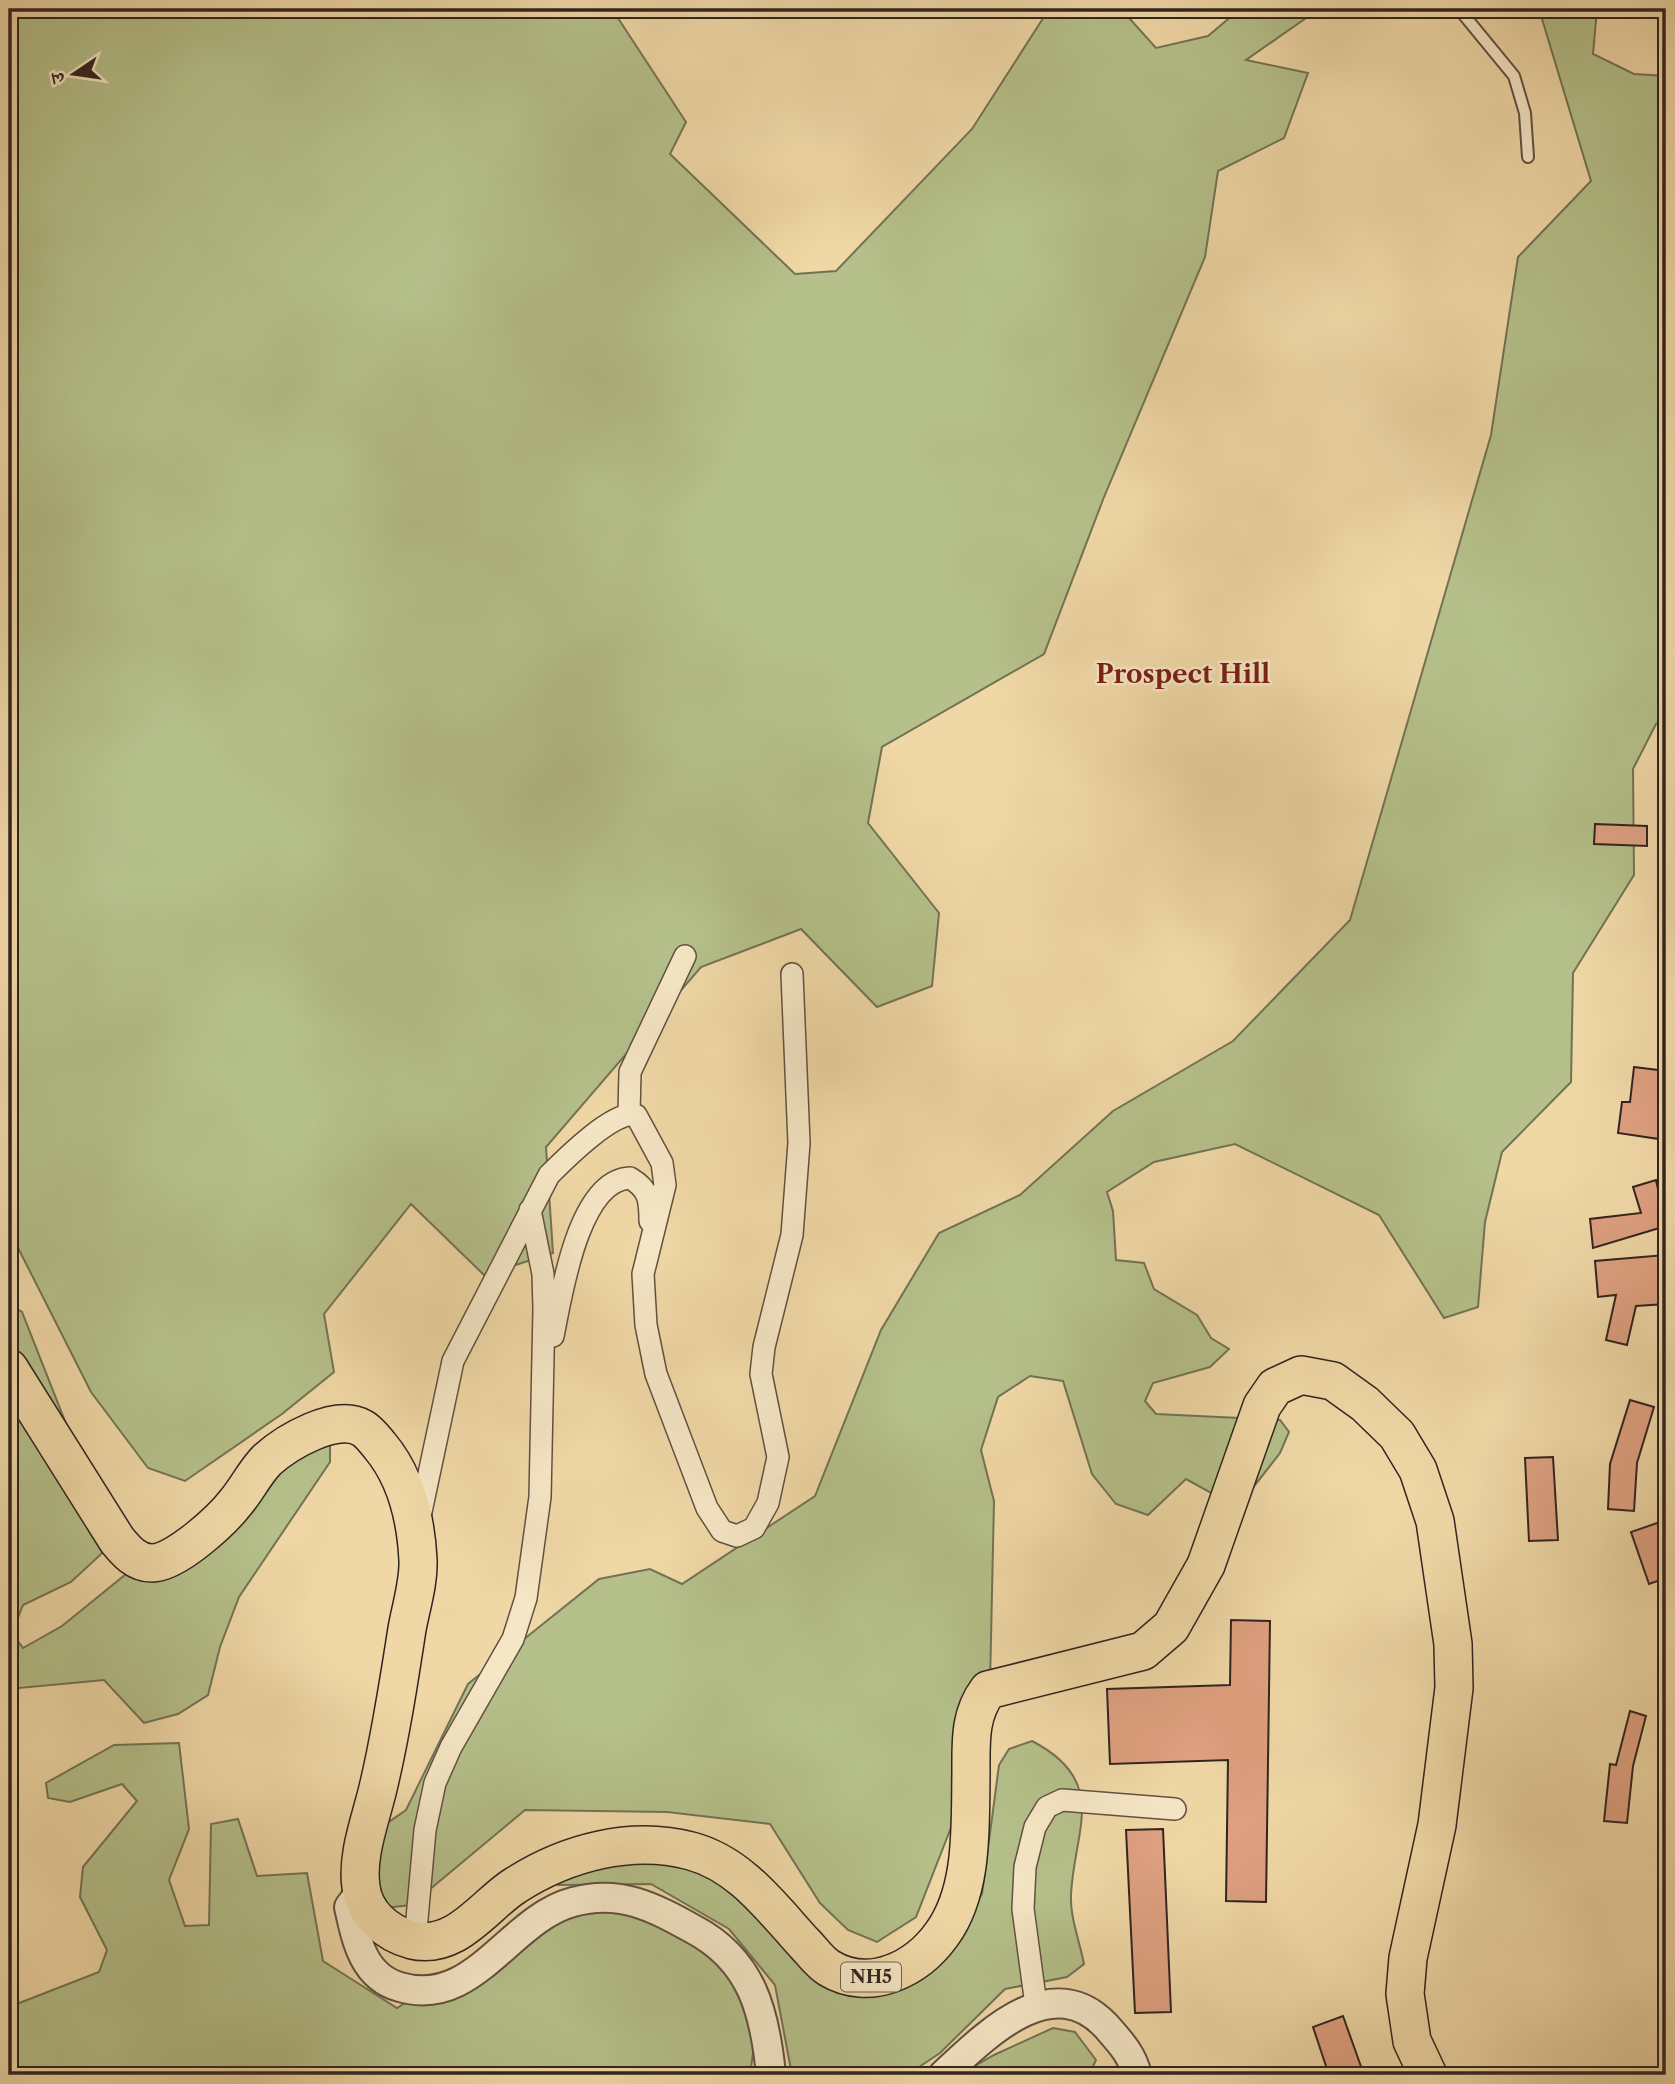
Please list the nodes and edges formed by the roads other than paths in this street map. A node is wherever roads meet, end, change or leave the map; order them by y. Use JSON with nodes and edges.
{"nodes":[{"id":1,"x":1459,"y":9,"type":"edge"},
{"id":2,"x":1528,"y":157,"type":"dead end"},
{"id":3,"x":685,"y":956,"type":"dead end"},
{"id":4,"x":792,"y":974,"type":"dead end"},
{"id":5,"x":629,"y":1113,"type":"junction"},
{"id":6,"x":530,"y":1210,"type":"junction"},
{"id":7,"x":650,"y":1244,"type":"junction"},
{"id":8,"x":9,"y":1368,"type":"edge"},
{"id":9,"x":542,"y":1396,"type":"junction"},
{"id":10,"x":415,"y":1540,"type":"junction"},
{"id":11,"x":1175,"y":1808,"type":"dead end"},
{"id":12,"x":361,"y":1891,"type":"junction"},
{"id":13,"x":415,"y":1941,"type":"junction"},
{"id":14,"x":1036,"y":2004,"type":"junction"},
{"id":15,"x":771,"y":2075,"type":"edge"},
{"id":16,"x":943,"y":2075,"type":"edge"},
{"id":17,"x":1137,"y":2075,"type":"edge"},
{"id":18,"x":1428,"y":2075,"type":"edge"}],
"edges":[{"from":1,"to":2,"type":"lane"},
{"from":3,"to":5,"type":"street"},
{"from":4,"to":7,"type":"street"},
{"from":5,"to":6,"type":"street"},
{"from":5,"to":7,"type":"street"},
{"from":6,"to":9,"type":"street"},
{"from":6,"to":10,"type":"street"},
{"from":7,"to":9,"type":"street"},
{"from":8,"to":10,"type":"highway"},
{"from":9,"to":13,"type":"street"},
{"from":10,"to":12,"type":"highway"},
{"from":11,"to":14,"type":"street"},
{"from":12,"to":13,"type":"highway"},
{"from":12,"to":15,"type":"street"},
{"from":13,"to":18,"type":"highway","number":"NH5"},
{"from":14,"to":16,"type":"street"},
{"from":14,"to":17,"type":"street"}]}
